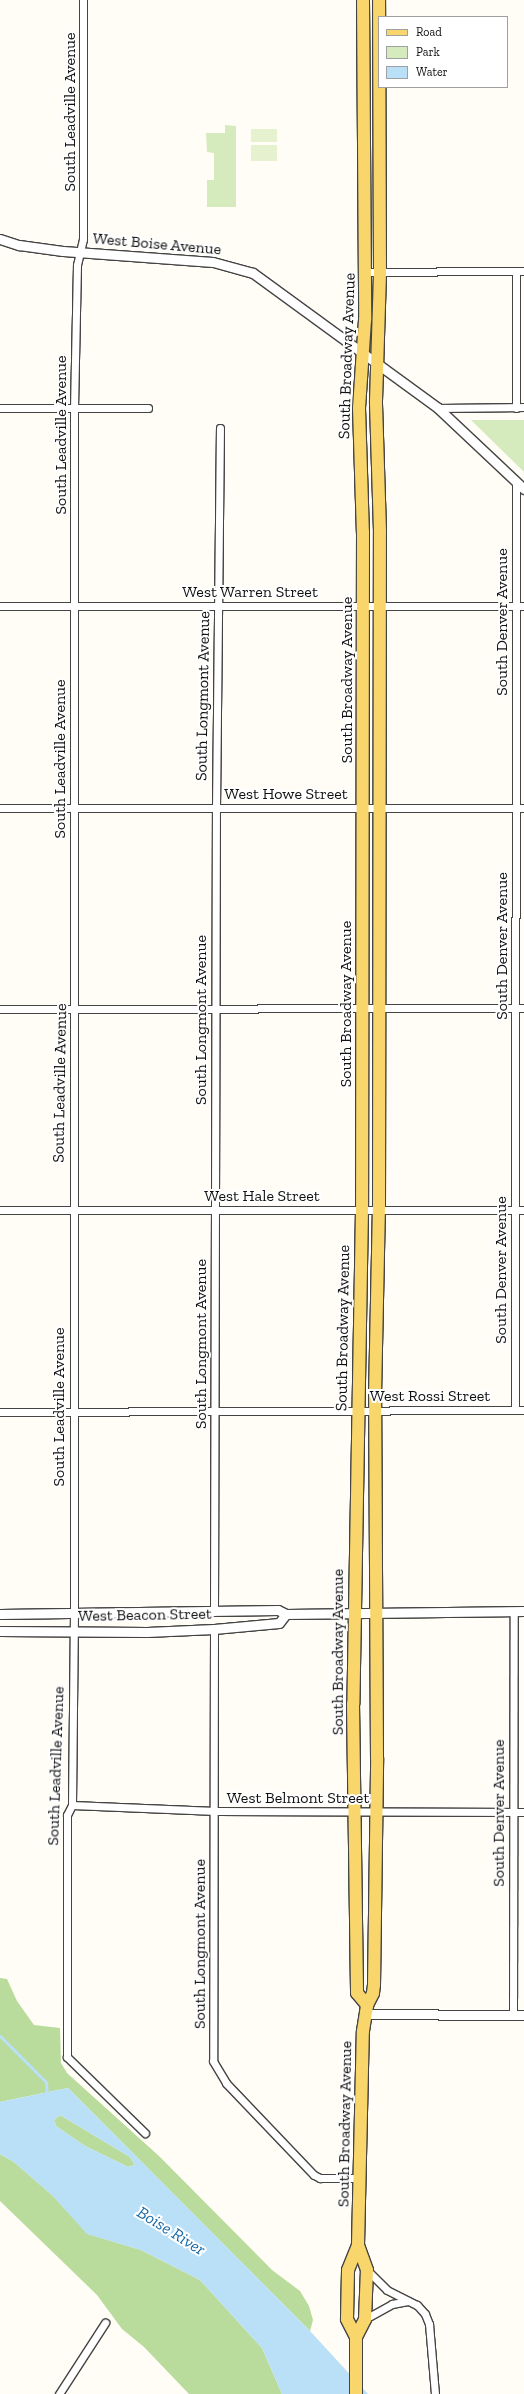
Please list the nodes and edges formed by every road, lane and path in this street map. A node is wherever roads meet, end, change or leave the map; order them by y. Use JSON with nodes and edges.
{"nodes":[{"id":1,"x":83,"y":0,"type":"edge"},
{"id":2,"x":363,"y":0,"type":"edge"},
{"id":3,"x":379,"y":0,"type":"edge"},
{"id":4,"x":379,"y":16,"type":"edge"},
{"id":5,"x":379,"y":88,"type":"edge"},
{"id":6,"x":0,"y":239,"type":"edge"},
{"id":7,"x":80,"y":252,"type":"junction"},
{"id":8,"x":516,"y":271,"type":"junction"},
{"id":9,"x":524,"y":271,"type":"edge"},
{"id":10,"x":366,"y":272,"type":"junction"},
{"id":11,"x":380,"y":272,"type":"junction"},
{"id":12,"x":363,"y":352,"type":"junction"},
{"id":13,"x":379,"y":365,"type":"junction"},
{"id":14,"x":0,"y":408,"type":"edge"},
{"id":15,"x":74,"y":408,"type":"junction"},
{"id":16,"x":148,"y":408,"type":"dead end"},
{"id":17,"x":438,"y":408,"type":"junction"},
{"id":18,"x":516,"y":408,"type":"junction"},
{"id":19,"x":524,"y":408,"type":"edge"},
{"id":20,"x":220,"y":428,"type":"dead end"},
{"id":21,"x":516,"y":482,"type":"junction"},
{"id":22,"x":524,"y":489,"type":"edge"},
{"id":23,"x":0,"y":606,"type":"edge"},
{"id":24,"x":74,"y":606,"type":"junction"},
{"id":25,"x":218,"y":606,"type":"junction"},
{"id":26,"x":363,"y":606,"type":"junction"},
{"id":27,"x":380,"y":606,"type":"junction"},
{"id":28,"x":516,"y":606,"type":"junction"},
{"id":29,"x":524,"y":606,"type":"edge"},
{"id":30,"x":0,"y":808,"type":"edge"},
{"id":31,"x":74,"y":808,"type":"junction"},
{"id":32,"x":216,"y":808,"type":"junction"},
{"id":33,"x":362,"y":808,"type":"junction"},
{"id":34,"x":380,"y":808,"type":"junction"},
{"id":35,"x":516,"y":808,"type":"junction"},
{"id":36,"x":524,"y":808,"type":"edge"},
{"id":37,"x":362,"y":1008,"type":"junction"},
{"id":38,"x":379,"y":1008,"type":"junction"},
{"id":39,"x":516,"y":1008,"type":"junction"},
{"id":40,"x":524,"y":1008,"type":"edge"},
{"id":41,"x":0,"y":1009,"type":"edge"},
{"id":42,"x":73,"y":1009,"type":"junction"},
{"id":43,"x":215,"y":1009,"type":"junction"},
{"id":44,"x":0,"y":1210,"type":"edge"},
{"id":45,"x":73,"y":1210,"type":"junction"},
{"id":46,"x":215,"y":1210,"type":"junction"},
{"id":47,"x":362,"y":1210,"type":"junction"},
{"id":48,"x":379,"y":1210,"type":"junction"},
{"id":49,"x":516,"y":1210,"type":"junction"},
{"id":50,"x":524,"y":1210,"type":"edge"},
{"id":51,"x":214,"y":1410,"type":"junction"},
{"id":52,"x":357,"y":1410,"type":"junction"},
{"id":53,"x":375,"y":1410,"type":"junction"},
{"id":54,"x":515,"y":1410,"type":"junction"},
{"id":55,"x":524,"y":1410,"type":"edge"},
{"id":56,"x":72,"y":1411,"type":"junction"},
{"id":57,"x":0,"y":1412,"type":"edge"},
{"id":58,"x":514,"y":1611,"type":"junction"},
{"id":59,"x":524,"y":1611,"type":"edge"},
{"id":60,"x":74,"y":1612,"type":"junction"},
{"id":61,"x":214,"y":1612,"type":"junction"},
{"id":62,"x":354,"y":1612,"type":"junction"},
{"id":63,"x":376,"y":1612,"type":"junction"},
{"id":64,"x":0,"y":1614,"type":"edge"},
{"id":65,"x":286,"y":1614,"type":"junction"},
{"id":66,"x":214,"y":1628,"type":"junction"},
{"id":67,"x":0,"y":1631,"type":"edge"},
{"id":68,"x":74,"y":1631,"type":"junction"},
{"id":69,"x":72,"y":1805,"type":"junction"},
{"id":70,"x":216,"y":1812,"type":"junction"},
{"id":71,"x":355,"y":1812,"type":"junction"},
{"id":72,"x":375,"y":1812,"type":"junction"},
{"id":73,"x":513,"y":1812,"type":"junction"},
{"id":74,"x":524,"y":1812,"type":"edge"},
{"id":75,"x":366,"y":2009,"type":"junction"},
{"id":76,"x":524,"y":2015,"type":"edge"},
{"id":77,"x":513,"y":2016,"type":"junction"},
{"id":78,"x":145,"y":2133,"type":"dead end"},
{"id":79,"x":360,"y":2178,"type":"junction"},
{"id":80,"x":358,"y":2245,"type":"junction"},
{"id":81,"x":367,"y":2270,"type":"junction"},
{"id":82,"x":408,"y":2301,"type":"junction"},
{"id":83,"x":365,"y":2320,"type":"junction"},
{"id":84,"x":105,"y":2323,"type":"dead end"},
{"id":85,"x":356,"y":2337,"type":"junction"},
{"id":86,"x":59,"y":2394,"type":"edge"},
{"id":87,"x":356,"y":2394,"type":"edge"},
{"id":88,"x":435,"y":2394,"type":"edge"}],
"edges":[{"from":1,"to":7,"type":"street","name":"South Leadville Avenue"},
{"from":2,"to":10,"type":"main road","name":"South Broadway Avenue"},
{"from":3,"to":4,"type":"main road","name":"South Broadway Avenue"},
{"from":5,"to":11,"type":"main road","name":"South Broadway Avenue"},
{"from":6,"to":7,"type":"street","name":"West Boise Avenue"},
{"from":7,"to":12,"type":"street","name":"West Boise Avenue"},
{"from":7,"to":15,"type":"street","name":"South Leadville Avenue"},
{"from":8,"to":9,"type":"street"},
{"from":8,"to":11,"type":"street"},
{"from":8,"to":18,"type":"street"},
{"from":10,"to":11,"type":"street"},
{"from":10,"to":12,"type":"main road","name":"South Broadway Avenue"},
{"from":11,"to":13,"type":"main road","name":"South Broadway Avenue"},
{"from":12,"to":13,"type":"street","name":"West Boise Avenue"},
{"from":12,"to":26,"type":"main road","name":"South Broadway Avenue"},
{"from":13,"to":17,"type":"street","name":"West Boise Avenue"},
{"from":13,"to":27,"type":"main road","name":"South Broadway Avenue"},
{"from":14,"to":15,"type":"street"},
{"from":15,"to":16,"type":"street"},
{"from":15,"to":24,"type":"street","name":"South Leadville Avenue"},
{"from":17,"to":18,"type":"street"},
{"from":17,"to":21,"type":"street","name":"West Boise Avenue"},
{"from":18,"to":19,"type":"street"},
{"from":20,"to":25,"type":"street","name":"South Longmont Avenue"},
{"from":21,"to":22,"type":"street","name":"West Boise Avenue"},
{"from":21,"to":28,"type":"street","name":"South Denver Avenue"},
{"from":23,"to":24,"type":"street","name":"West Warren Street"},
{"from":24,"to":25,"type":"street","name":"West Warren Street"},
{"from":24,"to":31,"type":"street","name":"South Leadville Avenue"},
{"from":25,"to":26,"type":"street","name":"West Warren Street"},
{"from":25,"to":32,"type":"street","name":"South Longmont Avenue"},
{"from":26,"to":27,"type":"street","name":"West Warren Street"},
{"from":26,"to":33,"type":"main road","name":"South Broadway Avenue"},
{"from":27,"to":28,"type":"street","name":"West Warren Street"},
{"from":27,"to":34,"type":"main road","name":"South Broadway Avenue"},
{"from":28,"to":29,"type":"street","name":"West Warren Street"},
{"from":28,"to":35,"type":"street","name":"South Denver Avenue"},
{"from":30,"to":31,"type":"street","name":"West Howe Street"},
{"from":31,"to":32,"type":"street","name":"West Howe Street"},
{"from":31,"to":42,"type":"street","name":"South Leadville Avenue"},
{"from":32,"to":33,"type":"street","name":"West Howe Street"},
{"from":32,"to":43,"type":"street","name":"South Longmont Avenue"},
{"from":33,"to":34,"type":"street","name":"West Howe Street"},
{"from":33,"to":37,"type":"main road","name":"South Broadway Avenue"},
{"from":34,"to":35,"type":"street","name":"West Howe Street"},
{"from":34,"to":38,"type":"main road","name":"South Broadway Avenue"},
{"from":35,"to":36,"type":"street","name":"West Howe Street"},
{"from":35,"to":39,"type":"street","name":"South Denver Avenue"},
{"from":37,"to":38,"type":"street"},
{"from":37,"to":43,"type":"street"},
{"from":37,"to":47,"type":"main road","name":"South Broadway Avenue"},
{"from":38,"to":39,"type":"street"},
{"from":38,"to":48,"type":"main road","name":"South Broadway Avenue"},
{"from":39,"to":40,"type":"street"},
{"from":39,"to":49,"type":"street","name":"South Denver Avenue"},
{"from":41,"to":42,"type":"street"},
{"from":42,"to":43,"type":"street"},
{"from":42,"to":45,"type":"street","name":"South Leadville Avenue"},
{"from":43,"to":46,"type":"street","name":"South Longmont Avenue"},
{"from":44,"to":45,"type":"street","name":"West Hale Street"},
{"from":45,"to":46,"type":"street","name":"West Hale Street"},
{"from":45,"to":56,"type":"street","name":"South Leadville Avenue"},
{"from":46,"to":47,"type":"street","name":"West Hale Street"},
{"from":46,"to":51,"type":"street","name":"South Longmont Avenue"},
{"from":47,"to":48,"type":"street","name":"West Hale Street"},
{"from":47,"to":52,"type":"main road","name":"South Broadway Avenue"},
{"from":48,"to":49,"type":"street","name":"West Hale Street"},
{"from":48,"to":53,"type":"main road","name":"South Broadway Avenue"},
{"from":49,"to":50,"type":"street","name":"West Hale Street"},
{"from":49,"to":54,"type":"street","name":"South Denver Avenue"},
{"from":51,"to":52,"type":"street","name":"West Rossi Street"},
{"from":51,"to":56,"type":"street","name":"West Rossi Street"},
{"from":51,"to":61,"type":"street","name":"South Longmont Avenue"},
{"from":52,"to":53,"type":"street","name":"West Rossi Street"},
{"from":52,"to":62,"type":"main road","name":"South Broadway Avenue"},
{"from":53,"to":54,"type":"street","name":"West Rossi Street"},
{"from":53,"to":63,"type":"main road","name":"South Broadway Avenue"},
{"from":54,"to":55,"type":"street","name":"West Rossi Street"},
{"from":56,"to":57,"type":"street","name":"West Rossi Street"},
{"from":56,"to":60,"type":"street","name":"South Leadville Avenue"},
{"from":58,"to":59,"type":"street","name":"West Beacon Street"},
{"from":58,"to":63,"type":"street","name":"West Beacon Street"},
{"from":58,"to":73,"type":"street","name":"South Denver Avenue"},
{"from":60,"to":61,"type":"street","name":"West Beacon Street"},
{"from":60,"to":64,"type":"street","name":"West Beacon Street"},
{"from":60,"to":68,"type":"street","name":"South Leadville Avenue"},
{"from":61,"to":65,"type":"street","name":"West Beacon Street"},
{"from":62,"to":63,"type":"street","name":"West Beacon Street"},
{"from":62,"to":65,"type":"street","name":"West Beacon Street"},
{"from":62,"to":71,"type":"main road","name":"South Broadway Avenue"},
{"from":63,"to":72,"type":"main road","name":"South Broadway Avenue"},
{"from":65,"to":66,"type":"street","name":"West Beacon Street"},
{"from":66,"to":68,"type":"street","name":"West Beacon Street"},
{"from":66,"to":70,"type":"street","name":"South Longmont Avenue"},
{"from":67,"to":68,"type":"street","name":"West Beacon Street"},
{"from":68,"to":69,"type":"street","name":"South Leadville Avenue"},
{"from":69,"to":70,"type":"street","name":"West Belmont Street"},
{"from":69,"to":78,"type":"street","name":"South Leadville Avenue"},
{"from":70,"to":71,"type":"street","name":"West Belmont Street"},
{"from":70,"to":79,"type":"street","name":"South Longmont Avenue"},
{"from":71,"to":72,"type":"street","name":"West Belmont Street"},
{"from":71,"to":75,"type":"main road","name":"South Broadway Avenue"},
{"from":72,"to":73,"type":"street","name":"West Belmont Street"},
{"from":72,"to":75,"type":"main road","name":"South Broadway Avenue"},
{"from":73,"to":74,"type":"street","name":"West Belmont Street"},
{"from":73,"to":77,"type":"street","name":"South Denver Avenue"},
{"from":75,"to":77,"type":"street"},
{"from":75,"to":79,"type":"main road","name":"South Broadway Avenue"},
{"from":76,"to":77,"type":"street"},
{"from":79,"to":80,"type":"main road","name":"South Broadway Avenue"},
{"from":80,"to":81,"type":"main road","name":"South Broadway Avenue"},
{"from":80,"to":85,"type":"main road","name":"South Broadway Avenue"},
{"from":81,"to":82,"type":"street"},
{"from":81,"to":83,"type":"main road","name":"South Broadway Avenue"},
{"from":82,"to":83,"type":"street"},
{"from":82,"to":88,"type":"street"},
{"from":83,"to":85,"type":"main road","name":"South Broadway Avenue"},
{"from":84,"to":86,"type":"street"},
{"from":85,"to":87,"type":"main road","name":"South Broadway Avenue"}]}
